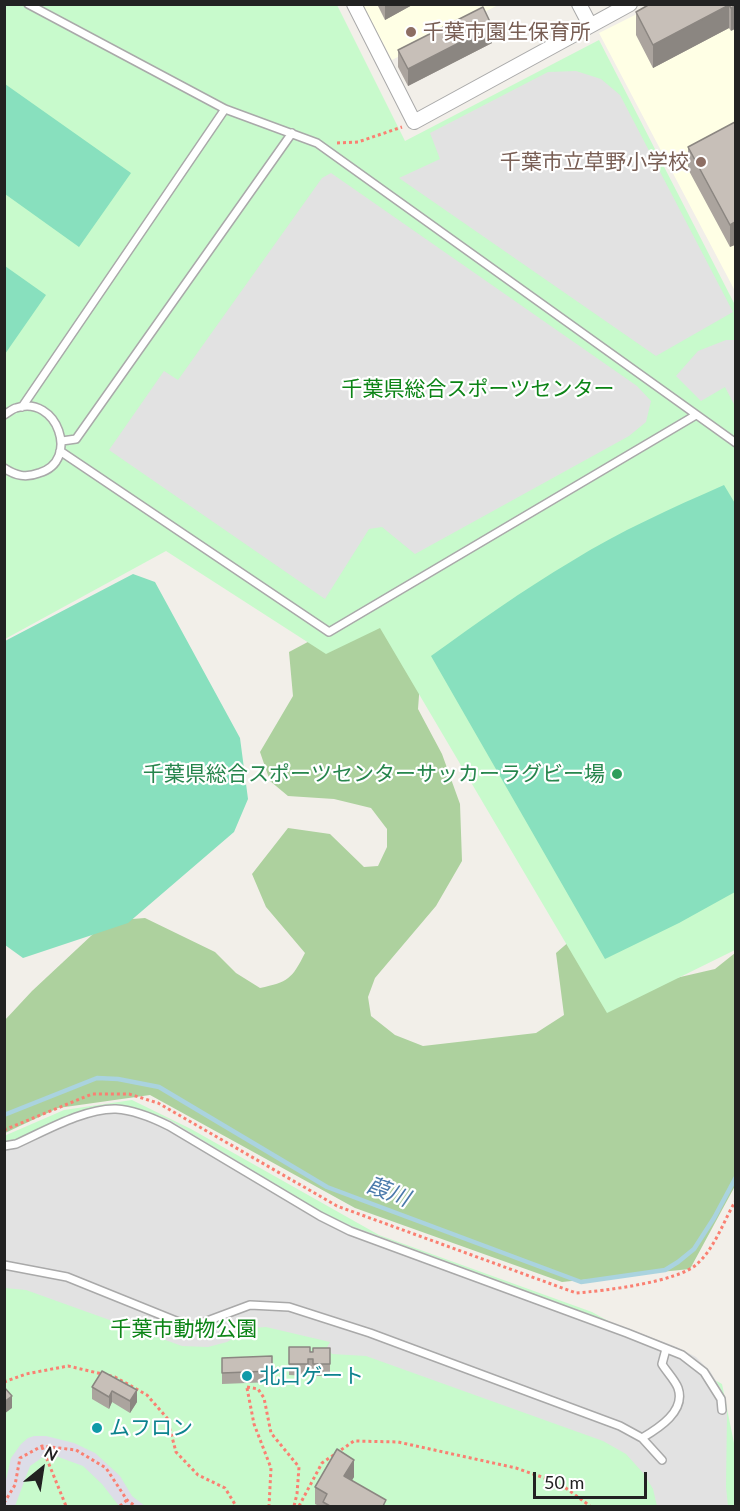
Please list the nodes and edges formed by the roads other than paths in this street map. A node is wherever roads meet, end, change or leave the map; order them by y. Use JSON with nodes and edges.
{"nodes":[{"id":1,"x":28,"y":4,"type":"edge"},
{"id":2,"x":354,"y":4,"type":"edge"},
{"id":3,"x":579,"y":4,"type":"edge"},
{"id":4,"x":630,"y":4,"type":"edge"},
{"id":5,"x":590,"y":25,"type":"junction"},
{"id":6,"x":225,"y":109,"type":"junction"},
{"id":7,"x":292,"y":133,"type":"junction"},
{"id":8,"x":22,"y":407,"type":"junction"},
{"id":9,"x":4,"y":415,"type":"edge"},
{"id":10,"x":696,"y":415,"type":"junction"},
{"id":11,"x":62,"y":441,"type":"junction"},
{"id":12,"x":735,"y":443,"type":"edge"},
{"id":13,"x":60,"y":451,"type":"junction"},
{"id":14,"x":4,"y":468,"type":"edge"},
{"id":15,"x":4,"y":1146,"type":"edge"},
{"id":16,"x":4,"y":1265,"type":"edge"},
{"id":17,"x":666,"y":1349,"type":"junction"},
{"id":18,"x":722,"y":1410,"type":"dead end"},
{"id":19,"x":642,"y":1438,"type":"junction"},
{"id":20,"x":662,"y":1460,"type":"dead end"}],
"edges":[{"from":1,"to":6,"type":"lane"},
{"from":2,"to":5,"type":"street"},
{"from":3,"to":5,"type":"street"},
{"from":4,"to":5,"type":"street"},
{"from":6,"to":7,"type":"lane"},
{"from":6,"to":8,"type":"lane"},
{"from":7,"to":10,"type":"lane"},
{"from":7,"to":11,"type":"lane"},
{"from":8,"to":9,"type":"lane"},
{"from":8,"to":11,"type":"lane"},
{"from":10,"to":12,"type":"lane"},
{"from":10,"to":13,"type":"lane"},
{"from":11,"to":13,"type":"lane"},
{"from":13,"to":14,"type":"lane"},
{"from":15,"to":17,"type":"lane"},
{"from":16,"to":19,"type":"lane"},
{"from":17,"to":18,"type":"lane"},
{"from":17,"to":19,"type":"lane"},
{"from":19,"to":20,"type":"lane"}]}
